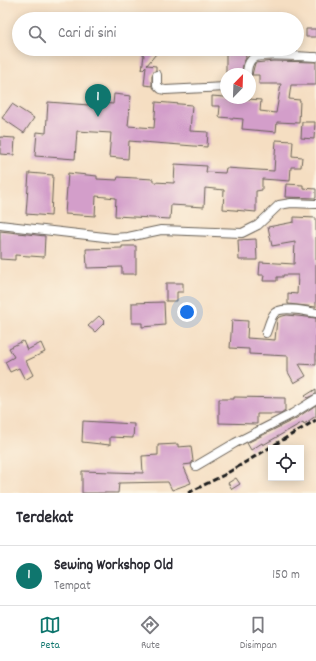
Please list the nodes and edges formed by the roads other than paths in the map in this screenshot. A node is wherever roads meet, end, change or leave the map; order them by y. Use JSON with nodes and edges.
{"nodes":[{"id":1,"x":316,"y":57,"type":"edge"},
{"id":2,"x":248,"y":68,"type":"edge"},
{"id":3,"x":157,"y":75,"type":"dead end"},
{"id":4,"x":220,"y":87,"type":"edge"},
{"id":5,"x":316,"y":204,"type":"edge"},
{"id":6,"x":0,"y":225,"type":"edge"},
{"id":7,"x":316,"y":313,"type":"edge"},
{"id":8,"x":266,"y":334,"type":"dead end"},
{"id":9,"x":316,"y":399,"type":"edge"},
{"id":10,"x":196,"y":466,"type":"dead end"}],
"edges":[{"from":1,"to":2,"type":"street"},
{"from":3,"to":4,"type":"street"},
{"from":5,"to":6,"type":"street"},
{"from":7,"to":8,"type":"street"},
{"from":9,"to":10,"type":"street"}]}
